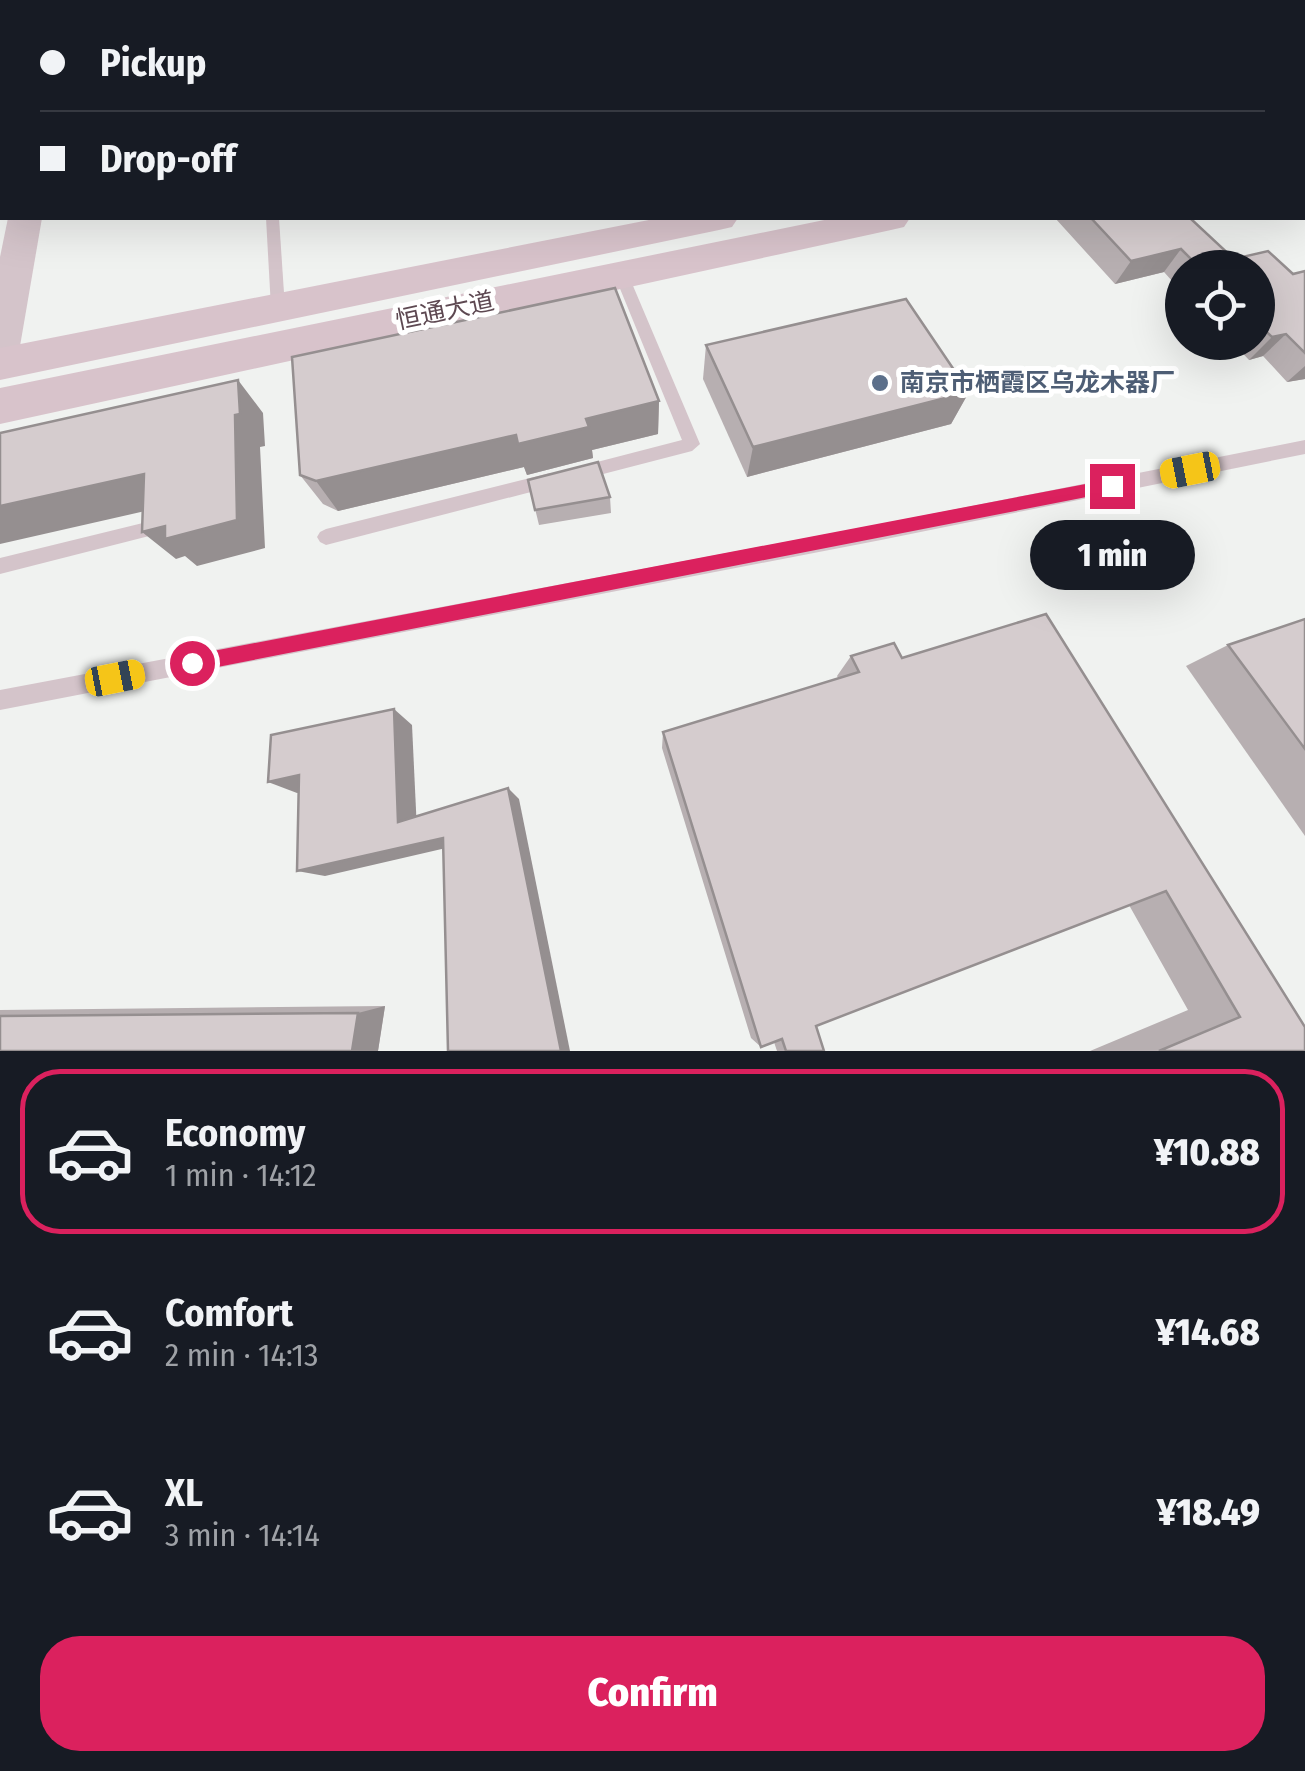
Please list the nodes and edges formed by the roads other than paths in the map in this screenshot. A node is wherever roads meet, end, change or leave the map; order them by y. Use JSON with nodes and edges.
{"nodes":[{"id":1,"x":25,"y":220,"type":"edge"},
{"id":2,"x":272,"y":220,"type":"edge"},
{"id":3,"x":709,"y":220,"type":"edge"},
{"id":4,"x":881,"y":220,"type":"edge"},
{"id":5,"x":620,"y":274,"type":"junction"},
{"id":6,"x":278,"y":308,"type":"junction"},
{"id":7,"x":0,"y":352,"type":"edge"},
{"id":8,"x":0,"y":364,"type":"edge"},
{"id":9,"x":0,"y":406,"type":"edge"},
{"id":10,"x":1305,"y":447,"type":"edge"},
{"id":11,"x":151,"y":529,"type":"edge"},
{"id":12,"x":326,"y":537,"type":"dead end"},
{"id":13,"x":0,"y":566,"type":"edge"},
{"id":14,"x":0,"y":700,"type":"edge"}],
"edges":[{"from":1,"to":7,"type":"street"},
{"from":2,"to":6,"type":"lane"},
{"from":3,"to":6,"type":"main road","name":"恒通大道"},
{"from":4,"to":5,"type":"main road","name":"恒通大道"},
{"from":5,"to":9,"type":"main road","name":"恒通大道"},
{"from":5,"to":12,"type":"lane"},
{"from":6,"to":8,"type":"main road","name":"恒通大道"},
{"from":10,"to":14,"type":"lane"},
{"from":11,"to":13,"type":"lane"}]}
